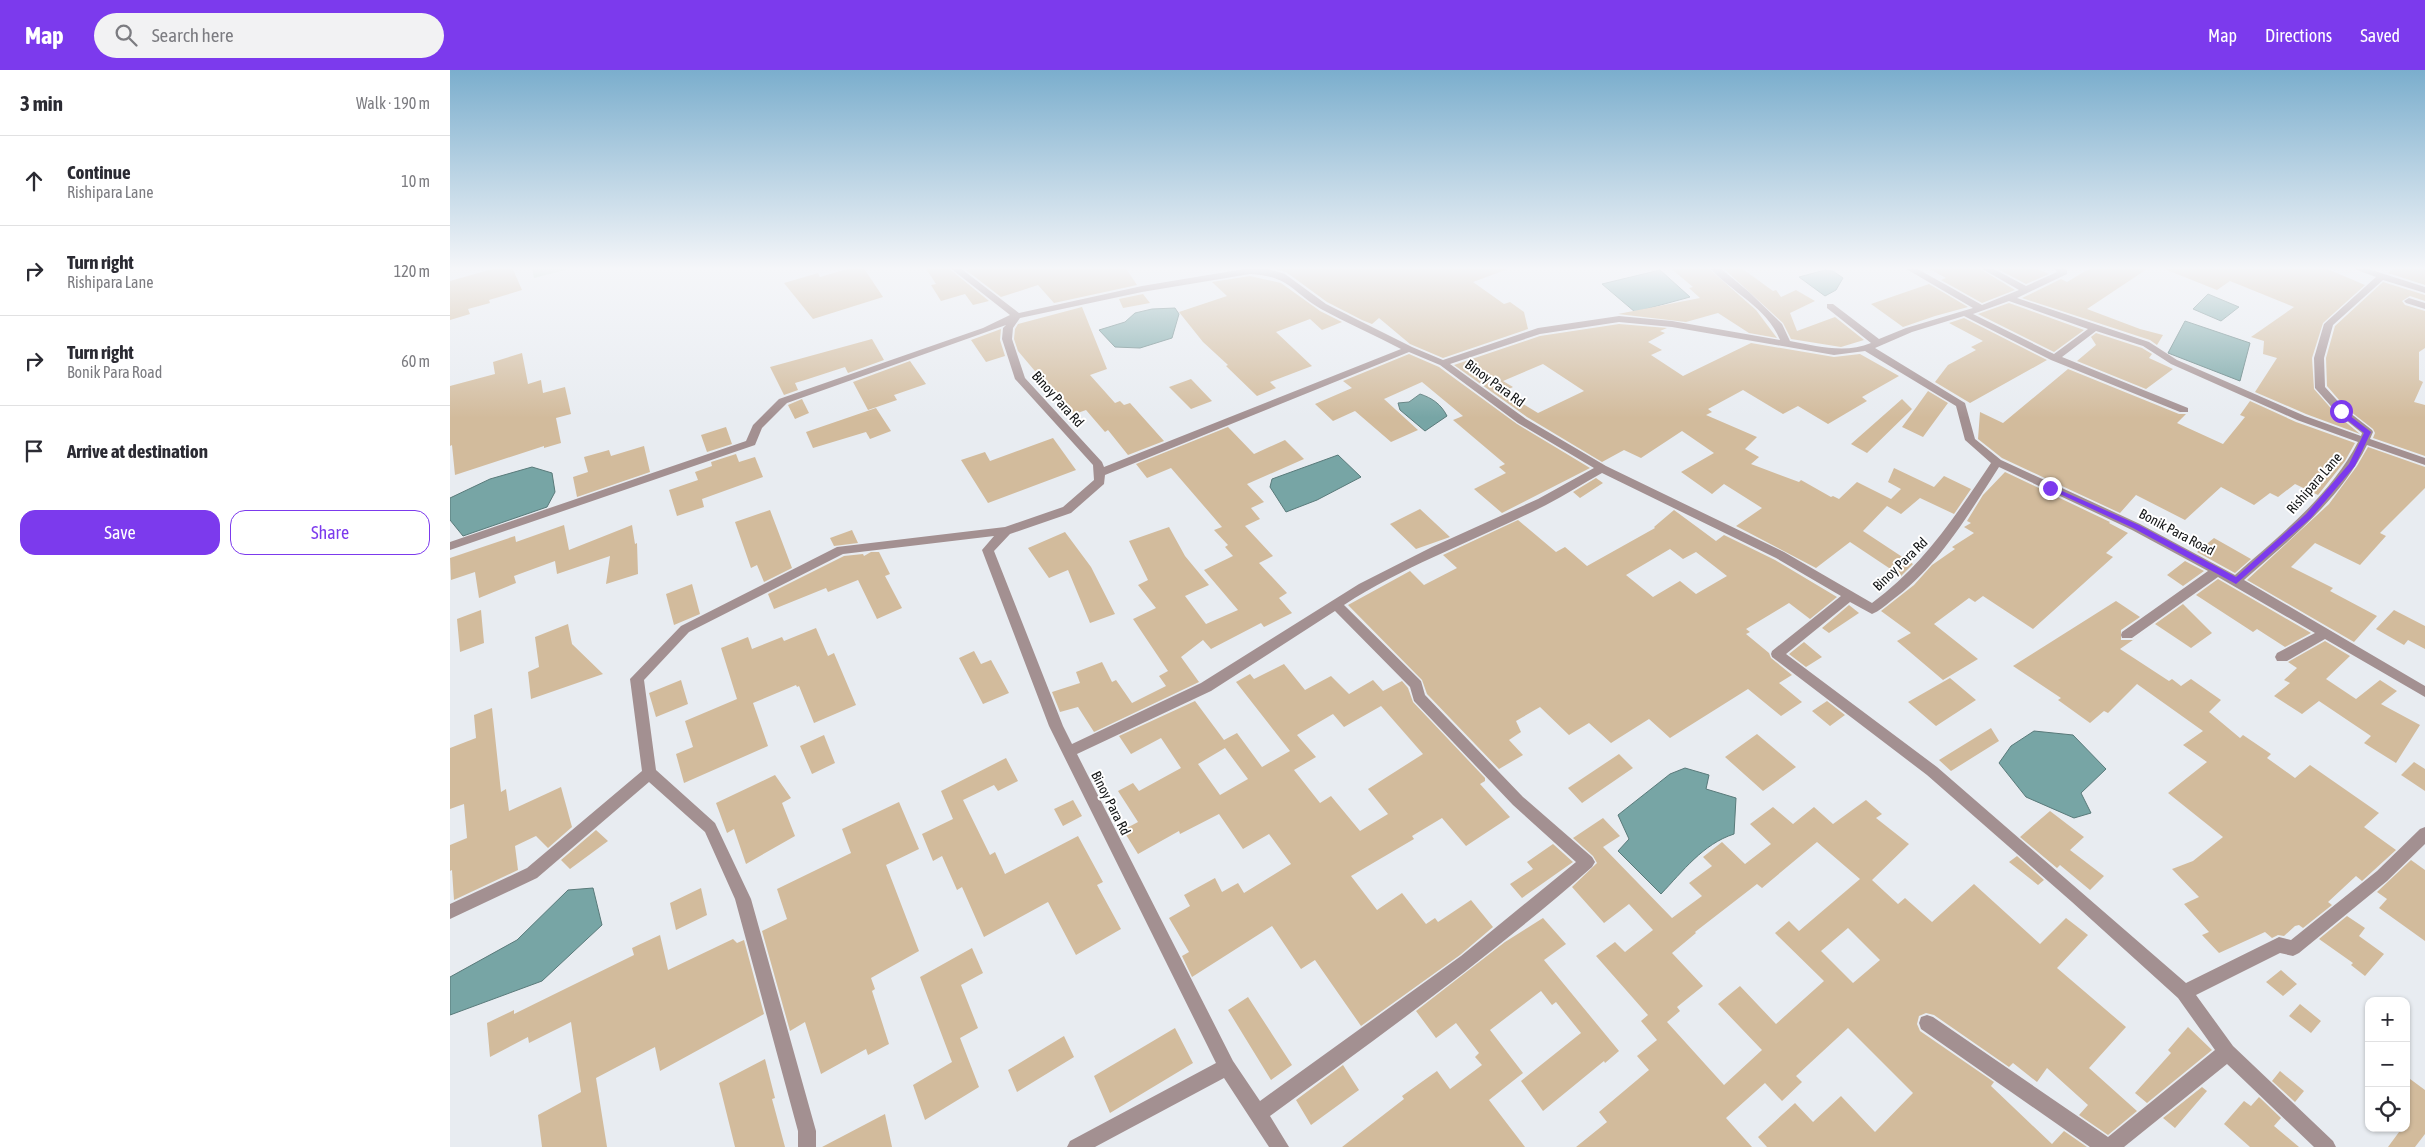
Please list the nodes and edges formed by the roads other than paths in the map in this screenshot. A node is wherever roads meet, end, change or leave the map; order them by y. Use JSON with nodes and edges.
{"nodes":[{"id":1,"x":1014,"y":317,"type":"edge"},
{"id":2,"x":1016,"y":317,"type":"edge"},
{"id":3,"x":1346,"y":317,"type":"edge"},
{"id":4,"x":1770,"y":317,"type":"edge"},
{"id":5,"x":1845,"y":317,"type":"edge"},
{"id":6,"x":1953,"y":317,"type":"edge"},
{"id":7,"x":1971,"y":317,"type":"edge"},
{"id":8,"x":2064,"y":317,"type":"edge"},
{"id":9,"x":2336,"y":317,"type":"edge"},
{"id":10,"x":2094,"y":328,"type":"junction"},
{"id":11,"x":1878,"y":343,"type":"junction"},
{"id":12,"x":1786,"y":344,"type":"junction"},
{"id":13,"x":1866,"y":348,"type":"junction"},
{"id":14,"x":1410,"y":349,"type":"junction"},
{"id":15,"x":2054,"y":358,"type":"junction"},
{"id":16,"x":1443,"y":363,"type":"junction"},
{"id":17,"x":2184,"y":410,"type":"dead end"},
{"id":18,"x":2363,"y":441,"type":"junction"},
{"id":19,"x":1997,"y":462,"type":"junction"},
{"id":20,"x":2425,"y":462,"type":"edge"},
{"id":21,"x":1602,"y":468,"type":"junction"},
{"id":22,"x":1099,"y":474,"type":"junction"},
{"id":23,"x":1006,"y":531,"type":"junction"},
{"id":24,"x":450,"y":546,"type":"edge"},
{"id":25,"x":2218,"y":571,"type":"junction"},
{"id":26,"x":2236,"y":581,"type":"junction"},
{"id":27,"x":1848,"y":596,"type":"junction"},
{"id":28,"x":1336,"y":605,"type":"junction"},
{"id":29,"x":2326,"y":633,"type":"junction"},
{"id":30,"x":2127,"y":635,"type":"dead end"},
{"id":31,"x":2282,"y":657,"type":"dead end"},
{"id":32,"x":2425,"y":692,"type":"edge"},
{"id":33,"x":1069,"y":752,"type":"junction"},
{"id":34,"x":649,"y":773,"type":"junction"},
{"id":35,"x":2425,"y":834,"type":"edge"},
{"id":36,"x":450,"y":912,"type":"edge"},
{"id":37,"x":2184,"y":992,"type":"junction"},
{"id":38,"x":1927,"y":1023,"type":"dead end"},
{"id":39,"x":2227,"y":1052,"type":"junction"},
{"id":40,"x":1227,"y":1067,"type":"junction"},
{"id":41,"x":1258,"y":1114,"type":"junction"},
{"id":42,"x":807,"y":1147,"type":"edge"},
{"id":43,"x":1076,"y":1147,"type":"edge"},
{"id":44,"x":1280,"y":1147,"type":"edge"},
{"id":45,"x":2106,"y":1147,"type":"edge"},
{"id":46,"x":2110,"y":1147,"type":"edge"},
{"id":47,"x":2327,"y":1147,"type":"edge"}],
"edges":[{"from":1,"to":24,"type":"street"},
{"from":2,"to":22,"type":"street","name":"Binoy Para Rd"},
{"from":3,"to":14,"type":"street","name":"Binoy Para Rd"},
{"from":4,"to":12,"type":"street"},
{"from":5,"to":11,"type":"street"},
{"from":6,"to":11,"type":"street"},
{"from":7,"to":15,"type":"street"},
{"from":8,"to":10,"type":"street"},
{"from":9,"to":18,"type":"street"},
{"from":10,"to":15,"type":"street"},
{"from":10,"to":18,"type":"street"},
{"from":11,"to":13,"type":"street"},
{"from":12,"to":13,"type":"street"},
{"from":12,"to":16,"type":"street"},
{"from":13,"to":19,"type":"street","name":"Bonik Para Road"},
{"from":14,"to":16,"type":"street","name":"Binoy Para Rd"},
{"from":14,"to":22,"type":"street"},
{"from":15,"to":17,"type":"street"},
{"from":16,"to":21,"type":"street","name":"Binoy Para Rd"},
{"from":18,"to":20,"type":"street"},
{"from":18,"to":26,"type":"street","name":"Rishipara Lane"},
{"from":19,"to":25,"type":"street","name":"Bonik Para Road"},
{"from":19,"to":27,"type":"street","name":"Binoy Para Rd"},
{"from":21,"to":27,"type":"street","name":"Binoy Para Rd"},
{"from":21,"to":28,"type":"street"},
{"from":22,"to":23,"type":"street","name":"Binoy Para Rd"},
{"from":23,"to":33,"type":"street","name":"Binoy Para Rd"},
{"from":23,"to":34,"type":"street"},
{"from":25,"to":26,"type":"street","name":"Bonik Para Road"},
{"from":25,"to":30,"type":"street"},
{"from":26,"to":29,"type":"street","name":"Bonik Para Road"},
{"from":27,"to":37,"type":"street"},
{"from":28,"to":33,"type":"street"},
{"from":28,"to":41,"type":"street"},
{"from":29,"to":31,"type":"street"},
{"from":29,"to":32,"type":"street","name":"Bonik Para Road"},
{"from":33,"to":40,"type":"street","name":"Binoy Para Rd"},
{"from":34,"to":36,"type":"street"},
{"from":34,"to":42,"type":"street"},
{"from":35,"to":37,"type":"street"},
{"from":37,"to":39,"type":"street"},
{"from":38,"to":45,"type":"street"},
{"from":39,"to":46,"type":"street"},
{"from":39,"to":47,"type":"street"},
{"from":40,"to":41,"type":"street","name":"Binoy Para Rd"},
{"from":40,"to":43,"type":"street"},
{"from":41,"to":44,"type":"street","name":"Binoy Para Rd"}]}
